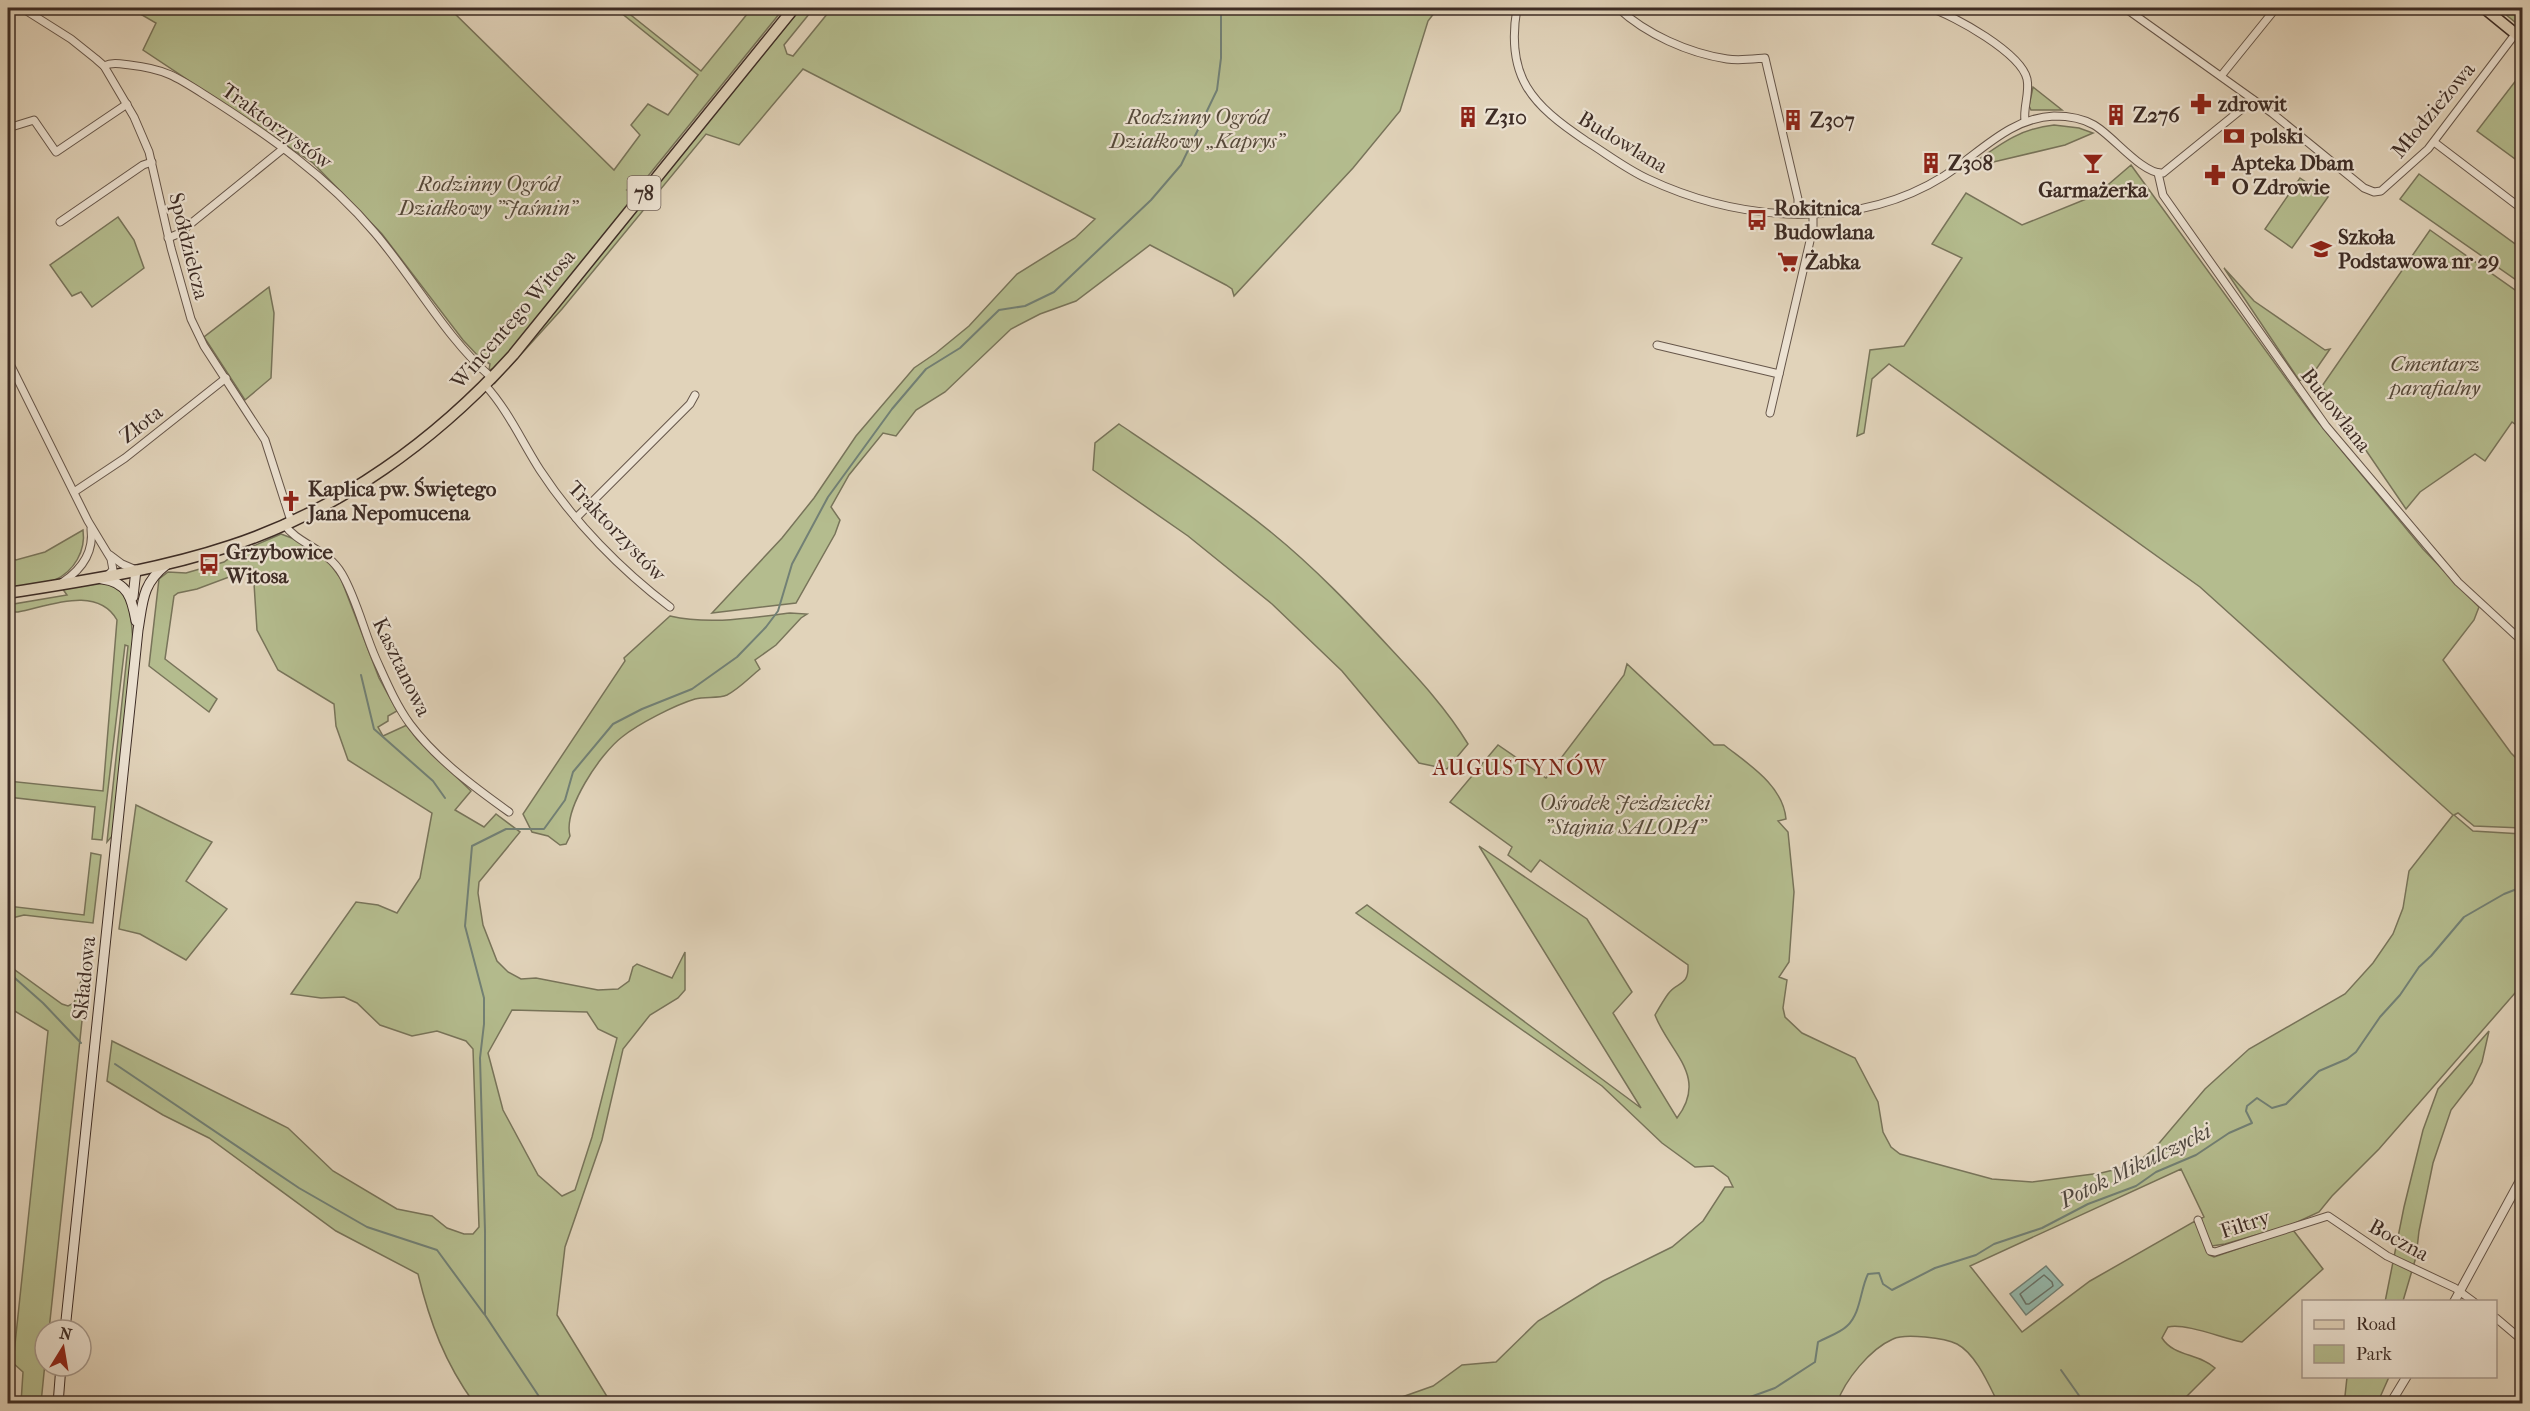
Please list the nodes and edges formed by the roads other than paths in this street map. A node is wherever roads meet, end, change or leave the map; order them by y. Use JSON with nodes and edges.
{"nodes":[{"id":1,"x":22,"y":8,"type":"edge"},
{"id":2,"x":794,"y":8,"type":"edge"},
{"id":3,"x":1517,"y":8,"type":"edge"},
{"id":4,"x":1617,"y":8,"type":"edge"},
{"id":5,"x":1930,"y":8,"type":"edge"},
{"id":6,"x":2125,"y":8,"type":"edge"},
{"id":7,"x":2276,"y":8,"type":"edge"},
{"id":8,"x":2484,"y":8,"type":"edge"},
{"id":9,"x":2519,"y":36,"type":"edge"},
{"id":10,"x":104,"y":66,"type":"junction"},
{"id":11,"x":2222,"y":76,"type":"junction"},
{"id":12,"x":2253,"y":100,"type":"junction"},
{"id":13,"x":127,"y":104,"type":"junction"},
{"id":14,"x":2025,"y":121,"type":"junction"},
{"id":15,"x":8,"y":128,"type":"edge"},
{"id":16,"x":2434,"y":142,"type":"junction"},
{"id":17,"x":284,"y":148,"type":"junction"},
{"id":18,"x":152,"y":162,"type":"junction"},
{"id":19,"x":2158,"y":173,"type":"junction"},
{"id":20,"x":2523,"y":209,"type":"edge"},
{"id":21,"x":1798,"y":214,"type":"junction"},
{"id":22,"x":1813,"y":215,"type":"junction"},
{"id":23,"x":60,"y":222,"type":"dead end"},
{"id":24,"x":168,"y":238,"type":"junction"},
{"id":25,"x":1657,"y":345,"type":"dead end"},
{"id":26,"x":8,"y":360,"type":"edge"},
{"id":27,"x":1779,"y":374,"type":"junction"},
{"id":28,"x":226,"y":378,"type":"junction"},
{"id":29,"x":489,"y":381,"type":"junction"},
{"id":30,"x":695,"y":395,"type":"dead end"},
{"id":31,"x":1770,"y":413,"type":"dead end"},
{"id":32,"x":74,"y":492,"type":"junction"},
{"id":33,"x":576,"y":518,"type":"junction"},
{"id":34,"x":88,"y":521,"type":"junction"},
{"id":35,"x":287,"y":523,"type":"junction"},
{"id":36,"x":108,"y":554,"type":"junction"},
{"id":37,"x":86,"y":560,"type":"junction"},
{"id":38,"x":168,"y":563,"type":"junction"},
{"id":39,"x":136,"y":570,"type":"junction"},
{"id":40,"x":108,"y":575,"type":"junction"},
{"id":41,"x":93,"y":578,"type":"junction"},
{"id":42,"x":59,"y":585,"type":"junction"},
{"id":43,"x":8,"y":593,"type":"edge"},
{"id":44,"x":138,"y":603,"type":"junction"},
{"id":45,"x":670,"y":607,"type":"dead end"},
{"id":46,"x":2523,"y":641,"type":"edge"},
{"id":47,"x":509,"y":812,"type":"dead end"},
{"id":48,"x":2523,"y":1177,"type":"edge"},
{"id":49,"x":2323,"y":1216,"type":"joint"},
{"id":50,"x":2198,"y":1220,"type":"dead end"},
{"id":51,"x":2461,"y":1291,"type":"junction"},
{"id":52,"x":2455,"y":1300,"type":"edge"},
{"id":53,"x":2472,"y":1300,"type":"edge"},
{"id":54,"x":66,"y":1318,"type":"edge"},
{"id":55,"x":2497,"y":1319,"type":"edge"},
{"id":56,"x":2523,"y":1340,"type":"edge"},
{"id":57,"x":61,"y":1378,"type":"edge"},
{"id":58,"x":2406,"y":1378,"type":"edge"},
{"id":59,"x":58,"y":1404,"type":"edge"},
{"id":60,"x":2390,"y":1404,"type":"edge"}],
"edges":[{"from":1,"to":10,"type":"street","name":"Spółdzielcza"},
{"from":2,"to":29,"type":"main road","name":"Wincentego Witosa","number":"78"},
{"from":3,"to":21,"type":"street","name":"Budowlana"},
{"from":4,"to":21,"type":"street"},
{"from":5,"to":14,"type":"street"},
{"from":6,"to":11,"type":"street"},
{"from":7,"to":11,"type":"street"},
{"from":8,"to":9,"type":"main road"},
{"from":9,"to":16,"type":"street","name":"Młodzieżowa"},
{"from":10,"to":13,"type":"street","name":"Spółdzielcza"},
{"from":10,"to":17,"type":"street","name":"Traktorzystów"},
{"from":11,"to":12,"type":"street"},
{"from":12,"to":16,"type":"street","name":"Młodzieżowa"},
{"from":12,"to":19,"type":"street"},
{"from":13,"to":15,"type":"street"},
{"from":13,"to":18,"type":"street","name":"Spółdzielcza"},
{"from":14,"to":19,"type":"street","name":"Budowlana"},
{"from":14,"to":22,"type":"street","name":"Budowlana"},
{"from":16,"to":20,"type":"street"},
{"from":17,"to":24,"type":"street"},
{"from":17,"to":29,"type":"street","name":"Traktorzystów"},
{"from":18,"to":23,"type":"street"},
{"from":18,"to":24,"type":"street","name":"Spółdzielcza"},
{"from":19,"to":46,"type":"street","name":"Budowlana"},
{"from":21,"to":22,"type":"street","name":"Budowlana"},
{"from":22,"to":27,"type":"street"},
{"from":24,"to":28,"type":"street","name":"Spółdzielcza"},
{"from":25,"to":27,"type":"street"},
{"from":26,"to":32,"type":"street"},
{"from":27,"to":31,"type":"street"},
{"from":28,"to":32,"type":"street","name":"Złota"},
{"from":28,"to":35,"type":"street","name":"Spółdzielcza"},
{"from":29,"to":33,"type":"street","name":"Traktorzystów"},
{"from":29,"to":35,"type":"main road","name":"Wincentego Witosa","number":"78"},
{"from":30,"to":33,"type":"street"},
{"from":32,"to":34,"type":"street"},
{"from":33,"to":45,"type":"street","name":"Traktorzystów"},
{"from":34,"to":36,"type":"street"},
{"from":34,"to":37,"type":"street"},
{"from":35,"to":38,"type":"main road","name":"Wincentego Witosa","number":"78"},
{"from":35,"to":47,"type":"street","name":"Kasztanowa"},
{"from":36,"to":39,"type":"street"},
{"from":36,"to":40,"type":"street"},
{"from":37,"to":41,"type":"street"},
{"from":37,"to":42,"type":"street"},
{"from":38,"to":39,"type":"main road","name":"Wincentego Witosa","number":"78"},
{"from":38,"to":44,"type":"main road","name":"Składowa"},
{"from":39,"to":40,"type":"main road","name":"Wincentego Witosa","number":"78"},
{"from":39,"to":44,"type":"main road","name":"Składowa"},
{"from":40,"to":41,"type":"main road","name":"Wincentego Witosa","number":"78"},
{"from":41,"to":42,"type":"main road","name":"Wincentego Witosa","number":"78"},
{"from":41,"to":44,"type":"main road"},
{"from":42,"to":43,"type":"main road","name":"Wincentego Witosa","number":"78"},
{"from":44,"to":54,"type":"main road","name":"Składowa"},
{"from":48,"to":51,"type":"street"},
{"from":49,"to":50,"type":"street","name":"Filtry"},
{"from":49,"to":51,"type":"street","name":"Boczna"},
{"from":51,"to":52,"type":"street"},
{"from":51,"to":53,"type":"street","name":"Boczna"},
{"from":55,"to":56,"type":"street"},
{"from":57,"to":59,"type":"main road"},
{"from":58,"to":60,"type":"street"}]}
